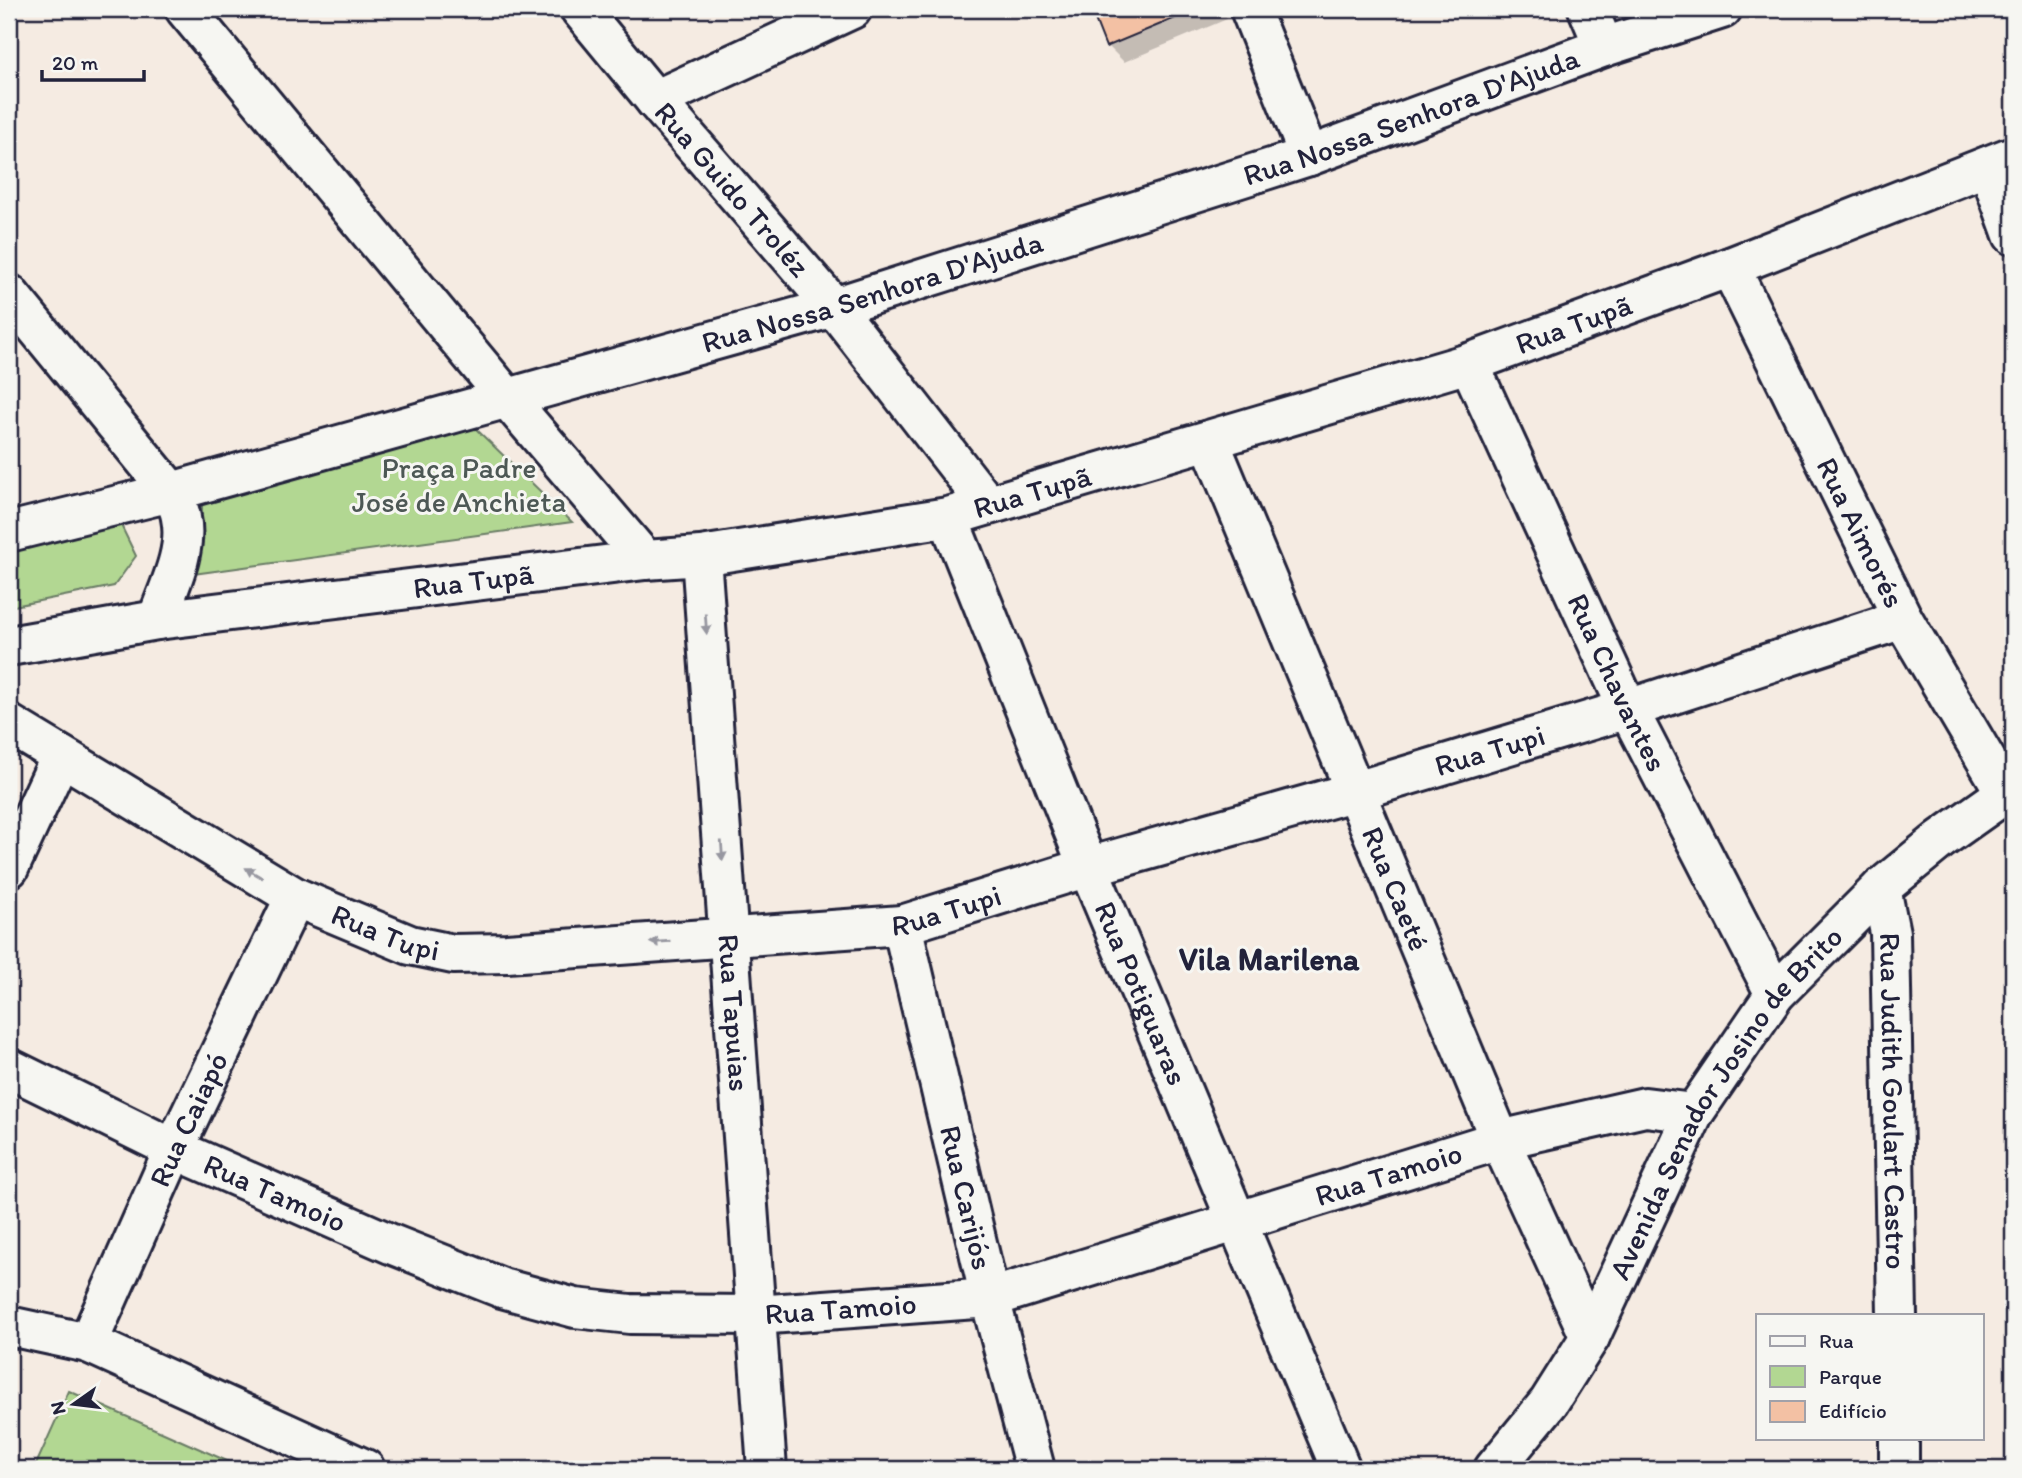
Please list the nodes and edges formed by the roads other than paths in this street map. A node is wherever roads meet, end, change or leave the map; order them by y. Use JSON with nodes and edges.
{"nodes":[{"id":1,"x":185,"y":9,"type":"edge"},
{"id":2,"x":580,"y":9,"type":"edge"},
{"id":3,"x":852,"y":9,"type":"edge"},
{"id":4,"x":1250,"y":9,"type":"edge"},
{"id":5,"x":1588,"y":9,"type":"edge"},
{"id":6,"x":1722,"y":9,"type":"edge"},
{"id":7,"x":1604,"y":47,"type":"junction"},
{"id":8,"x":655,"y":100,"type":"junction"},
{"id":9,"x":1309,"y":156,"type":"junction"},
{"id":10,"x":2000,"y":161,"type":"edge"},
{"id":11,"x":2013,"y":235,"type":"edge"},
{"id":12,"x":1730,"y":267,"type":"junction"},
{"id":13,"x":9,"y":294,"type":"edge"},
{"id":14,"x":834,"y":307,"type":"junction"},
{"id":15,"x":1469,"y":363,"type":"junction"},
{"id":16,"x":507,"y":398,"type":"junction"},
{"id":17,"x":1209,"y":440,"type":"junction"},
{"id":18,"x":172,"y":492,"type":"junction"},
{"id":19,"x":987,"y":503,"type":"junction"},
{"id":20,"x":948,"y":517,"type":"junction"},
{"id":21,"x":9,"y":532,"type":"edge"},
{"id":22,"x":701,"y":556,"type":"junction"},
{"id":23,"x":645,"y":560,"type":"junction"},
{"id":24,"x":1903,"y":619,"type":"junction"},
{"id":25,"x":157,"y":620,"type":"junction"},
{"id":26,"x":9,"y":646,"type":"edge"},
{"id":27,"x":1628,"y":709,"type":"junction"},
{"id":28,"x":9,"y":724,"type":"edge"},
{"id":29,"x":61,"y":756,"type":"junction"},
{"id":30,"x":2009,"y":790,"type":"edge"},
{"id":31,"x":1356,"y":791,"type":"junction"},
{"id":32,"x":1088,"y":867,"type":"junction"},
{"id":33,"x":9,"y":868,"type":"edge"},
{"id":34,"x":1881,"y":888,"type":"junction"},
{"id":35,"x":295,"y":897,"type":"junction"},
{"id":36,"x":902,"y":925,"type":"junction"},
{"id":37,"x":728,"y":937,"type":"junction"},
{"id":38,"x":1775,"y":995,"type":"junction"},
{"id":39,"x":9,"y":1068,"type":"edge"},
{"id":40,"x":1694,"y":1113,"type":"junction"},
{"id":41,"x":1500,"y":1140,"type":"junction"},
{"id":42,"x":174,"y":1149,"type":"junction"},
{"id":43,"x":1236,"y":1222,"type":"junction"},
{"id":44,"x":990,"y":1298,"type":"junction"},
{"id":45,"x":1897,"y":1314,"type":"edge"},
{"id":46,"x":756,"y":1315,"type":"junction"},
{"id":47,"x":9,"y":1326,"type":"edge"},
{"id":48,"x":1590,"y":1337,"type":"junction"},
{"id":49,"x":88,"y":1343,"type":"junction"},
{"id":50,"x":1899,"y":1440,"type":"edge"},
{"id":51,"x":365,"y":1469,"type":"edge"},
{"id":52,"x":767,"y":1469,"type":"edge"},
{"id":53,"x":1035,"y":1469,"type":"edge"},
{"id":54,"x":1340,"y":1469,"type":"edge"},
{"id":55,"x":1494,"y":1469,"type":"edge"},
{"id":56,"x":1899,"y":1469,"type":"edge"}],
"edges":[{"from":1,"to":16,"type":"street"},
{"from":2,"to":8,"type":"street","name":"Rua Guido Troléz"},
{"from":3,"to":8,"type":"street"},
{"from":4,"to":9,"type":"street"},
{"from":5,"to":7,"type":"street"},
{"from":6,"to":7,"type":"street","name":"Rua Nossa Senhora D'Ajuda"},
{"from":7,"to":9,"type":"street","name":"Rua Nossa Senhora D'Ajuda"},
{"from":8,"to":14,"type":"street","name":"Rua Guido Troléz"},
{"from":9,"to":14,"type":"street","name":"Rua Nossa Senhora D'Ajuda"},
{"from":10,"to":11,"type":"street"},
{"from":10,"to":12,"type":"street","name":"Rua Tupã"},
{"from":12,"to":15,"type":"street","name":"Rua Tupã"},
{"from":12,"to":24,"type":"street","name":"Rua Aimorés"},
{"from":13,"to":18,"type":"street"},
{"from":14,"to":16,"type":"street","name":"Rua Nossa Senhora D'Ajuda"},
{"from":14,"to":19,"type":"street","name":"Rua Guido Troléz"},
{"from":15,"to":17,"type":"street","name":"Rua Tupã"},
{"from":15,"to":27,"type":"street","name":"Rua Chavantes"},
{"from":16,"to":18,"type":"street","name":"Rua Nossa Senhora D'Ajuda"},
{"from":16,"to":23,"type":"street"},
{"from":17,"to":19,"type":"street","name":"Rua Tupã"},
{"from":17,"to":31,"type":"street","name":"Rua Caeté"},
{"from":18,"to":21,"type":"street","name":"Rua Nossa Senhora D'Ajuda"},
{"from":18,"to":25,"type":"street"},
{"from":19,"to":20,"type":"street","name":"Rua Tupã"},
{"from":20,"to":22,"type":"street","name":"Rua Tupã"},
{"from":20,"to":32,"type":"street","name":"Rua Potiguaras"},
{"from":22,"to":23,"type":"street","name":"Rua Tupã"},
{"from":22,"to":37,"type":"street","name":"Rua Tapuias","one_way":true},
{"from":23,"to":25,"type":"street","name":"Rua Tupã"},
{"from":24,"to":27,"type":"street","name":"Rua Tupi"},
{"from":24,"to":30,"type":"street","name":"Rua Aimorés"},
{"from":25,"to":26,"type":"street","name":"Rua Tupã"},
{"from":27,"to":31,"type":"street","name":"Rua Tupi"},
{"from":27,"to":38,"type":"street","name":"Rua Chavantes"},
{"from":28,"to":29,"type":"street","name":"Rua Tupi"},
{"from":29,"to":33,"type":"street"},
{"from":35,"to":29,"type":"street","name":"Rua Tupi","one_way":true},
{"from":30,"to":34,"type":"street","name":"Avenida Senador Josino de Brito"},
{"from":31,"to":32,"type":"street","name":"Rua Tupi"},
{"from":31,"to":41,"type":"street","name":"Rua Caeté"},
{"from":32,"to":36,"type":"street","name":"Rua Tupi"},
{"from":32,"to":43,"type":"street","name":"Rua Potiguaras"},
{"from":34,"to":38,"type":"street","name":"Avenida Senador Josino de Brito"},
{"from":34,"to":45,"type":"street","name":"Rua Judith Goulart Castro"},
{"from":37,"to":35,"type":"street","name":"Rua Tupi","one_way":true},
{"from":35,"to":42,"type":"street","name":"Rua Caiapó"},
{"from":36,"to":37,"type":"street","name":"Rua Tupi"},
{"from":36,"to":44,"type":"street","name":"Rua Carijós"},
{"from":37,"to":46,"type":"street","name":"Rua Tapuias"},
{"from":38,"to":40,"type":"street","name":"Avenida Senador Josino de Brito"},
{"from":39,"to":42,"type":"street","name":"Rua Tamoio"},
{"from":40,"to":41,"type":"street","name":"Rua Tamoio"},
{"from":40,"to":48,"type":"street","name":"Avenida Senador Josino de Brito"},
{"from":41,"to":43,"type":"street","name":"Rua Tamoio"},
{"from":41,"to":48,"type":"street","name":"Rua Caeté"},
{"from":42,"to":46,"type":"street","name":"Rua Tamoio"},
{"from":42,"to":49,"type":"street","name":"Rua Caiapó"},
{"from":43,"to":44,"type":"street","name":"Rua Tamoio"},
{"from":43,"to":54,"type":"street","name":"Rua Potiguaras"},
{"from":44,"to":46,"type":"street","name":"Rua Tamoio"},
{"from":44,"to":53,"type":"street","name":"Rua Carijós"},
{"from":46,"to":52,"type":"street","name":"Rua Tapuias"},
{"from":47,"to":49,"type":"street"},
{"from":48,"to":55,"type":"street","name":"Avenida Senador Josino de Brito"},
{"from":49,"to":51,"type":"street"},
{"from":50,"to":56,"type":"street"}]}
